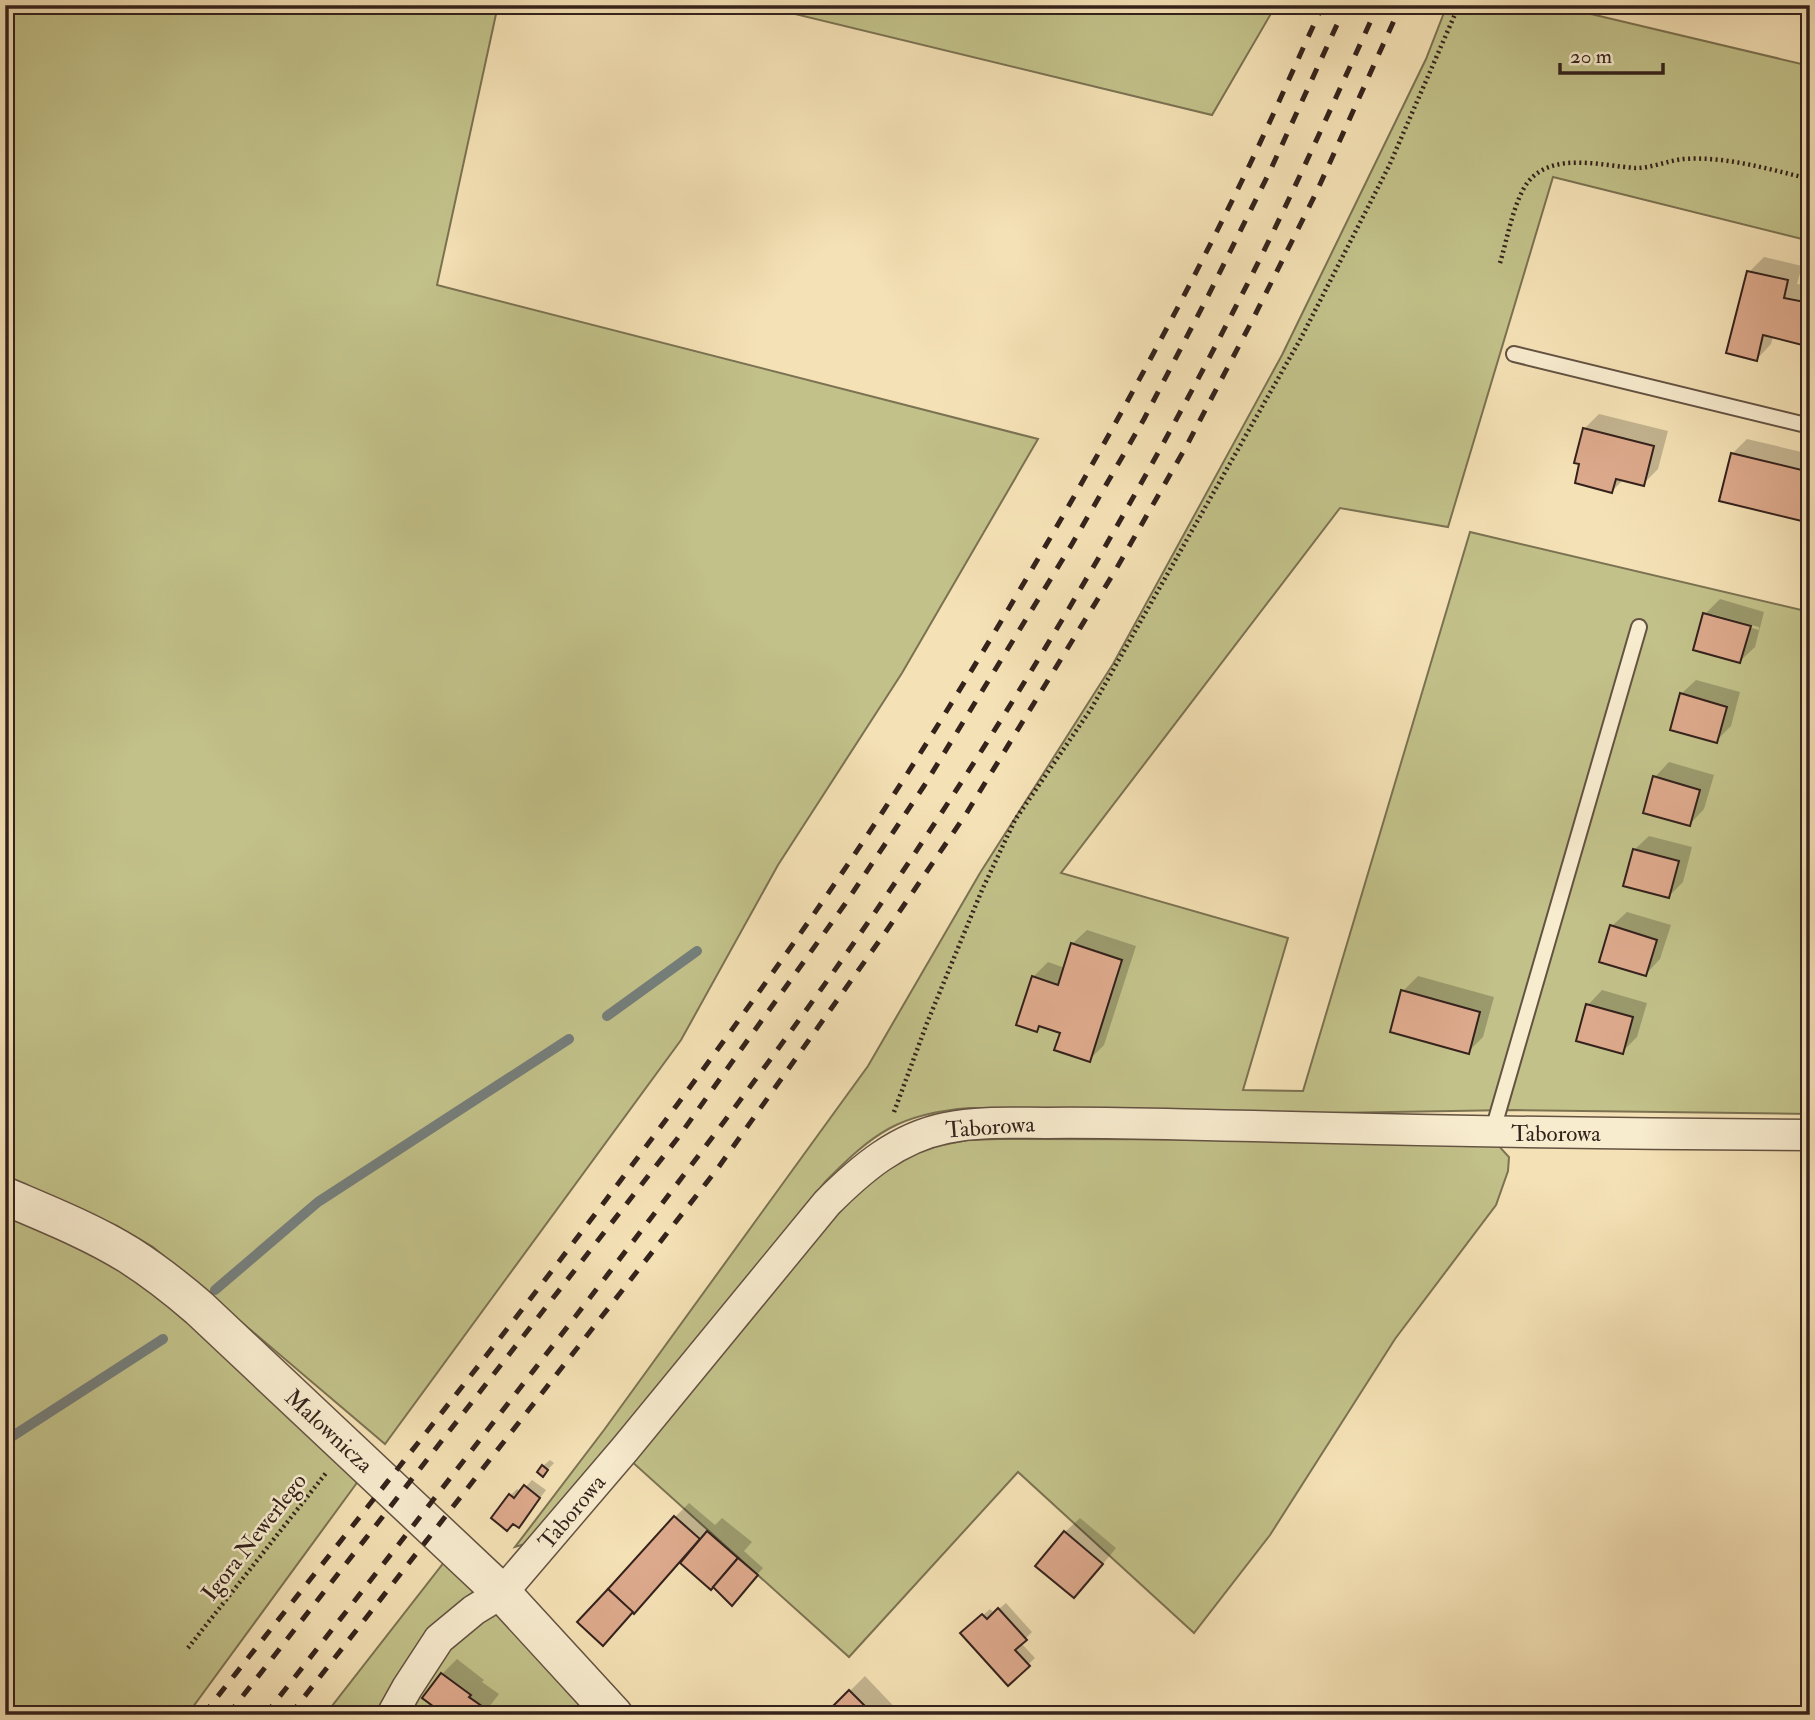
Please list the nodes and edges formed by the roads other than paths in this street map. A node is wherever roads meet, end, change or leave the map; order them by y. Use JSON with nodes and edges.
{"nodes":[{"id":1,"x":1514,"y":355,"type":"dead end"},
{"id":2,"x":1810,"y":426,"type":"edge"},
{"id":3,"x":1639,"y":626,"type":"dead end"},
{"id":4,"x":1492,"y":1132,"type":"junction"},
{"id":5,"x":1810,"y":1135,"type":"edge"},
{"id":6,"x":5,"y":1196,"type":"edge"},
{"id":7,"x":502,"y":1593,"type":"junction"},
{"id":8,"x":604,"y":1712,"type":"edge"},
{"id":9,"x":392,"y":1715,"type":"edge"}],
"edges":[{"from":1,"to":2,"type":"lane"},
{"from":3,"to":4,"type":"lane"},
{"from":4,"to":5,"type":"street","name":"Taborowa"},
{"from":4,"to":7,"type":"street","name":"Taborowa"},
{"from":6,"to":7,"type":"street","name":"Malownicza"},
{"from":7,"to":8,"type":"street","name":"Malownicza"},
{"from":7,"to":9,"type":"street","name":"Taborowa"}]}
